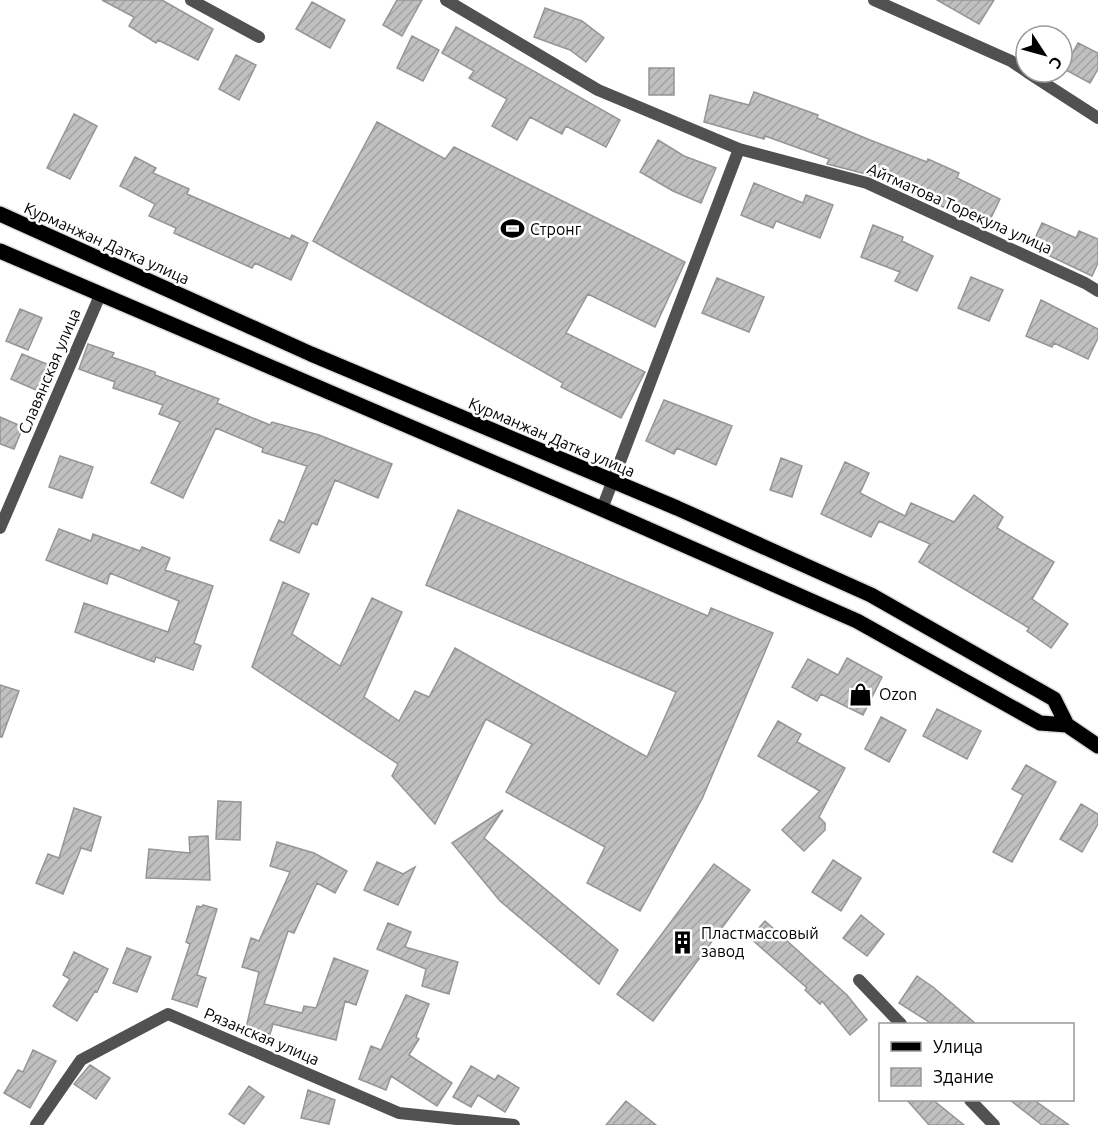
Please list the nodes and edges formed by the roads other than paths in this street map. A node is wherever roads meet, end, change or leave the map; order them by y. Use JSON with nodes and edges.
{"nodes":[{"id":1,"x":191,"y":0,"type":"edge"},
{"id":2,"x":446,"y":0,"type":"edge"},
{"id":3,"x":874,"y":0,"type":"edge"},
{"id":4,"x":259,"y":37,"type":"dead end"},
{"id":5,"x":1014,"y":64,"type":"edge"},
{"id":6,"x":1046,"y":84,"type":"edge"},
{"id":7,"x":1098,"y":118,"type":"edge"},
{"id":8,"x":738,"y":149,"type":"junction"},
{"id":9,"x":0,"y":214,"type":"edge"},
{"id":10,"x":0,"y":251,"type":"edge"},
{"id":11,"x":1098,"y":291,"type":"edge"},
{"id":12,"x":100,"y":293,"type":"junction"},
{"id":13,"x":613,"y":483,"type":"junction"},
{"id":14,"x":602,"y":509,"type":"junction"},
{"id":15,"x":0,"y":528,"type":"edge"},
{"id":16,"x":1067,"y":725,"type":"junction"},
{"id":17,"x":1098,"y":746,"type":"edge"},
{"id":18,"x":859,"y":980,"type":"dead end"},
{"id":19,"x":900,"y":1023,"type":"edge"},
{"id":20,"x":971,"y":1101,"type":"edge"},
{"id":21,"x":36,"y":1125,"type":"edge"},
{"id":22,"x":514,"y":1125,"type":"edge"},
{"id":23,"x":994,"y":1125,"type":"edge"}],
"edges":[{"from":1,"to":4,"type":"street"},
{"from":2,"to":8,"type":"street","name":"Айтматова Торекула улица"},
{"from":3,"to":5,"type":"street"},
{"from":6,"to":7,"type":"street"},
{"from":8,"to":11,"type":"street","name":"Айтматова Торекула улица"},
{"from":8,"to":13,"type":"street"},
{"from":9,"to":13,"type":"main road","name":"Курманжан Датка улица"},
{"from":10,"to":12,"type":"main road","name":"Курманжан Датка улица"},
{"from":12,"to":14,"type":"main road","name":"Курманжан Датка улица"},
{"from":12,"to":15,"type":"street","name":"Славянская улица"},
{"from":13,"to":14,"type":"street"},
{"from":13,"to":16,"type":"main road","name":"Курманжан Датка улица"},
{"from":14,"to":16,"type":"main road","name":"Курманжан Датка улица"},
{"from":16,"to":17,"type":"main road","name":"Курманжан Датка улица"},
{"from":18,"to":19,"type":"street"},
{"from":20,"to":23,"type":"street"},
{"from":21,"to":22,"type":"street","name":"Рязанская улица"}]}
